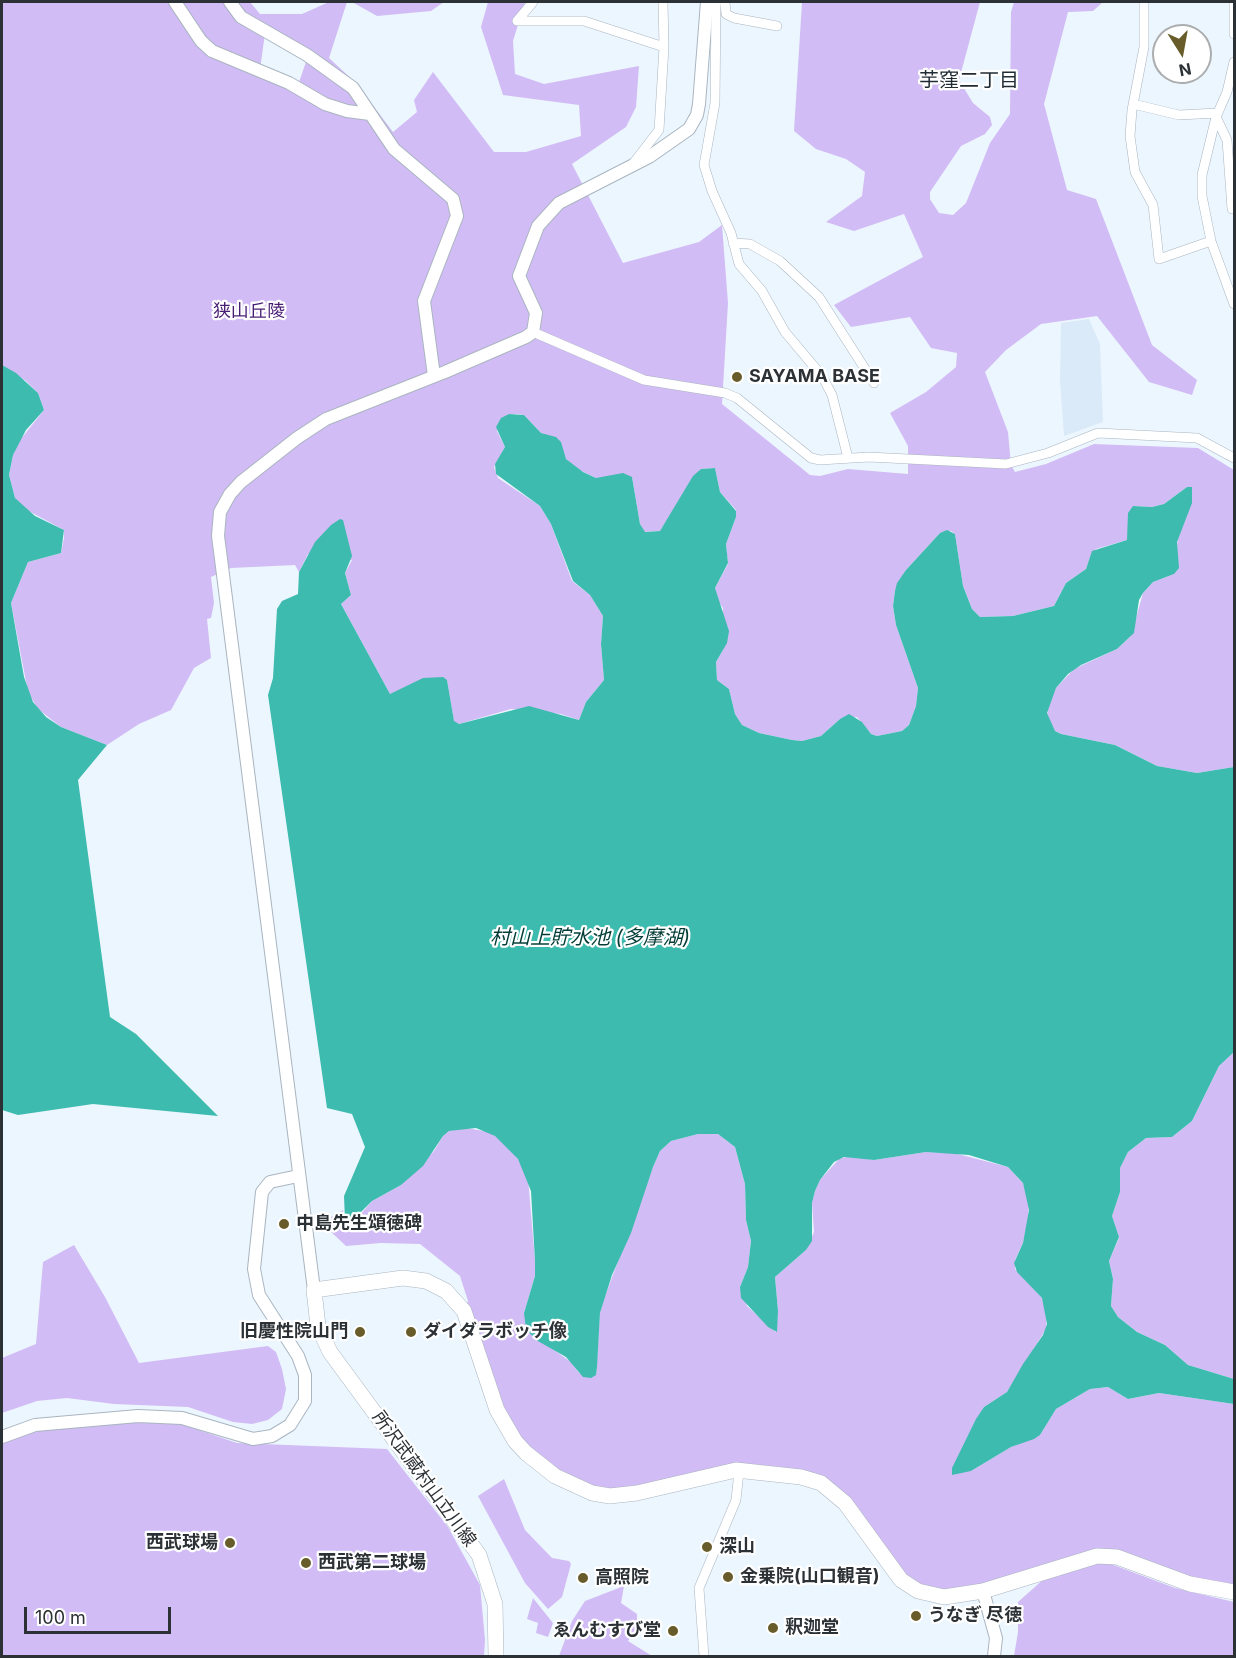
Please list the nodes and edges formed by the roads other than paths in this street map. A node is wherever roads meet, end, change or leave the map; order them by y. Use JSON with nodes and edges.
{"nodes":[{"id":1,"x":175,"y":2,"type":"edge"},
{"id":2,"x":230,"y":2,"type":"edge"},
{"id":3,"x":533,"y":2,"type":"edge"},
{"id":4,"x":663,"y":2,"type":"edge"},
{"id":5,"x":707,"y":2,"type":"edge"},
{"id":6,"x":716,"y":2,"type":"edge"},
{"id":7,"x":725,"y":2,"type":"edge"},
{"id":8,"x":1144,"y":2,"type":"edge"},
{"id":9,"x":1234,"y":2,"type":"edge"},
{"id":10,"x":777,"y":26,"type":"dead end"},
{"id":11,"x":1234,"y":34,"type":"edge"},
{"id":12,"x":664,"y":47,"type":"junction"},
{"id":13,"x":1234,"y":62,"type":"edge"},
{"id":14,"x":1133,"y":104,"type":"junction"},
{"id":15,"x":370,"y":114,"type":"junction"},
{"id":16,"x":1217,"y":115,"type":"junction"},
{"id":17,"x":632,"y":165,"type":"junction"},
{"id":18,"x":1232,"y":209,"type":"dead end"},
{"id":19,"x":1211,"y":241,"type":"junction"},
{"id":20,"x":734,"y":243,"type":"junction"},
{"id":21,"x":1234,"y":304,"type":"edge"},
{"id":22,"x":533,"y":332,"type":"junction"},
{"id":23,"x":434,"y":376,"type":"junction"},
{"id":24,"x":874,"y":383,"type":"dead end"},
{"id":25,"x":848,"y":458,"type":"junction"},
{"id":26,"x":1234,"y":458,"type":"edge"},
{"id":27,"x":298,"y":1176,"type":"junction"},
{"id":28,"x":315,"y":1290,"type":"junction"},
{"id":29,"x":2,"y":1437,"type":"edge"},
{"id":30,"x":739,"y":1471,"type":"junction"},
{"id":31,"x":983,"y":1591,"type":"junction"},
{"id":32,"x":1234,"y":1592,"type":"edge"},
{"id":33,"x":496,"y":1656,"type":"edge"},
{"id":34,"x":704,"y":1656,"type":"edge"},
{"id":35,"x":994,"y":1656,"type":"edge"}],
"edges":[{"from":1,"to":15,"type":"street"},
{"from":2,"to":15,"type":"street"},
{"from":3,"to":12,"type":"street"},
{"from":4,"to":12,"type":"street"},
{"from":5,"to":17,"type":"street"},
{"from":6,"to":20,"type":"street"},
{"from":7,"to":10,"type":"street"},
{"from":8,"to":14,"type":"street"},
{"from":9,"to":11,"type":"street"},
{"from":12,"to":17,"type":"street"},
{"from":13,"to":16,"type":"street"},
{"from":14,"to":16,"type":"street"},
{"from":14,"to":19,"type":"street"},
{"from":15,"to":23,"type":"street"},
{"from":16,"to":18,"type":"street"},
{"from":16,"to":19,"type":"street"},
{"from":17,"to":22,"type":"street"},
{"from":19,"to":21,"type":"street"},
{"from":20,"to":24,"type":"street"},
{"from":20,"to":25,"type":"street"},
{"from":22,"to":23,"type":"street"},
{"from":22,"to":25,"type":"street"},
{"from":23,"to":27,"type":"street"},
{"from":25,"to":26,"type":"street"},
{"from":27,"to":28,"type":"street"},
{"from":27,"to":29,"type":"street"},
{"from":28,"to":30,"type":"main road"},
{"from":28,"to":33,"type":"main road","name":"所沢武蔵村山立川線"},
{"from":30,"to":31,"type":"main road"},
{"from":30,"to":34,"type":"street"},
{"from":31,"to":32,"type":"main road"},
{"from":31,"to":35,"type":"street"}]}
